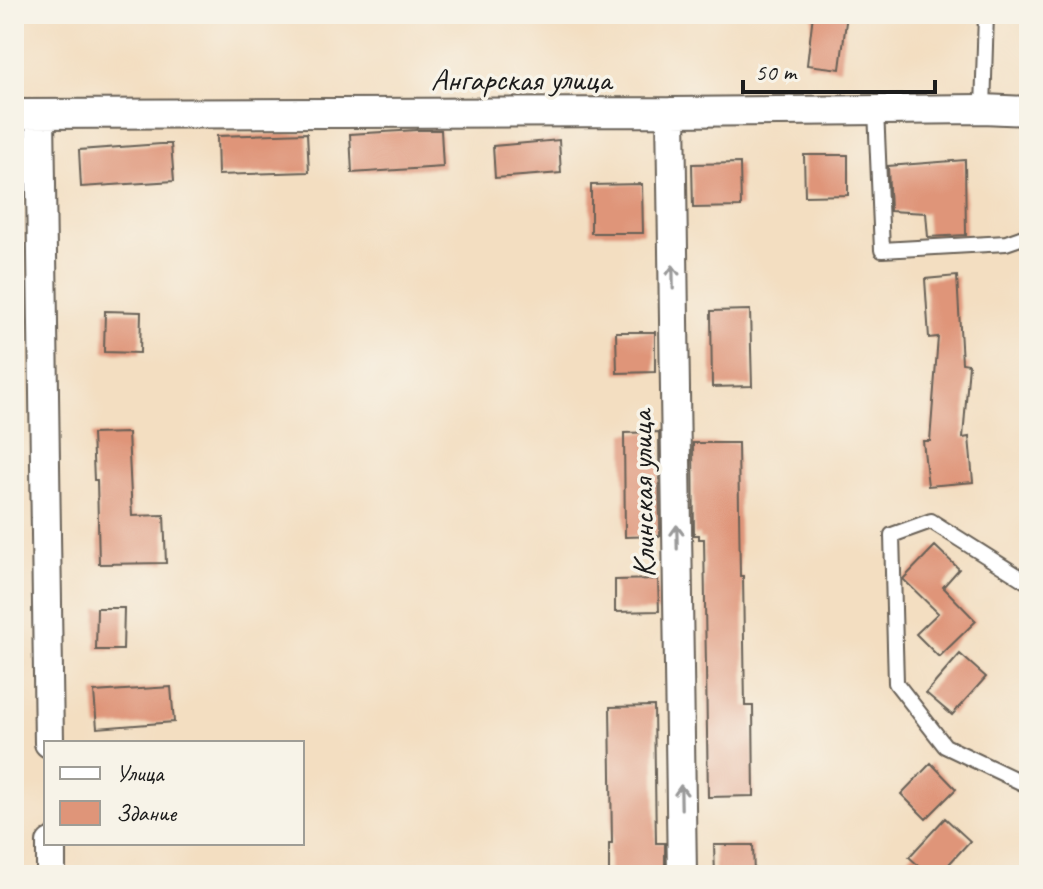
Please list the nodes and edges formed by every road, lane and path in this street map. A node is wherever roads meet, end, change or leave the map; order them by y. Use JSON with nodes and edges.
{"nodes":[{"id":1,"x":986,"y":14,"type":"edge"},
{"id":2,"x":983,"y":109,"type":"junction"},
{"id":3,"x":876,"y":110,"type":"junction"},
{"id":4,"x":1029,"y":111,"type":"edge"},
{"id":5,"x":671,"y":112,"type":"junction"},
{"id":6,"x":27,"y":114,"type":"edge"},
{"id":7,"x":1029,"y":235,"type":"edge"},
{"id":8,"x":1029,"y":583,"type":"edge"},
{"id":9,"x":49,"y":741,"type":"edge"},
{"id":10,"x":1029,"y":786,"type":"edge"},
{"id":11,"x":51,"y":845,"type":"edge"},
{"id":12,"x":51,"y":875,"type":"edge"},
{"id":13,"x":682,"y":875,"type":"edge"}],
"edges":[{"from":1,"to":2,"type":"lane"},
{"from":2,"to":3,"type":"street","name":"Ангарская улица"},
{"from":2,"to":4,"type":"street","name":"Ангарская улица"},
{"from":3,"to":5,"type":"street","name":"Ангарская улица"},
{"from":3,"to":7,"type":"lane"},
{"from":5,"to":6,"type":"street","name":"Ангарская улица"},
{"from":13,"to":5,"type":"street","name":"Клинская улица","one_way":true},
{"from":6,"to":9,"type":"street"},
{"from":8,"to":10,"type":"lane"},
{"from":11,"to":12,"type":"street"}]}
